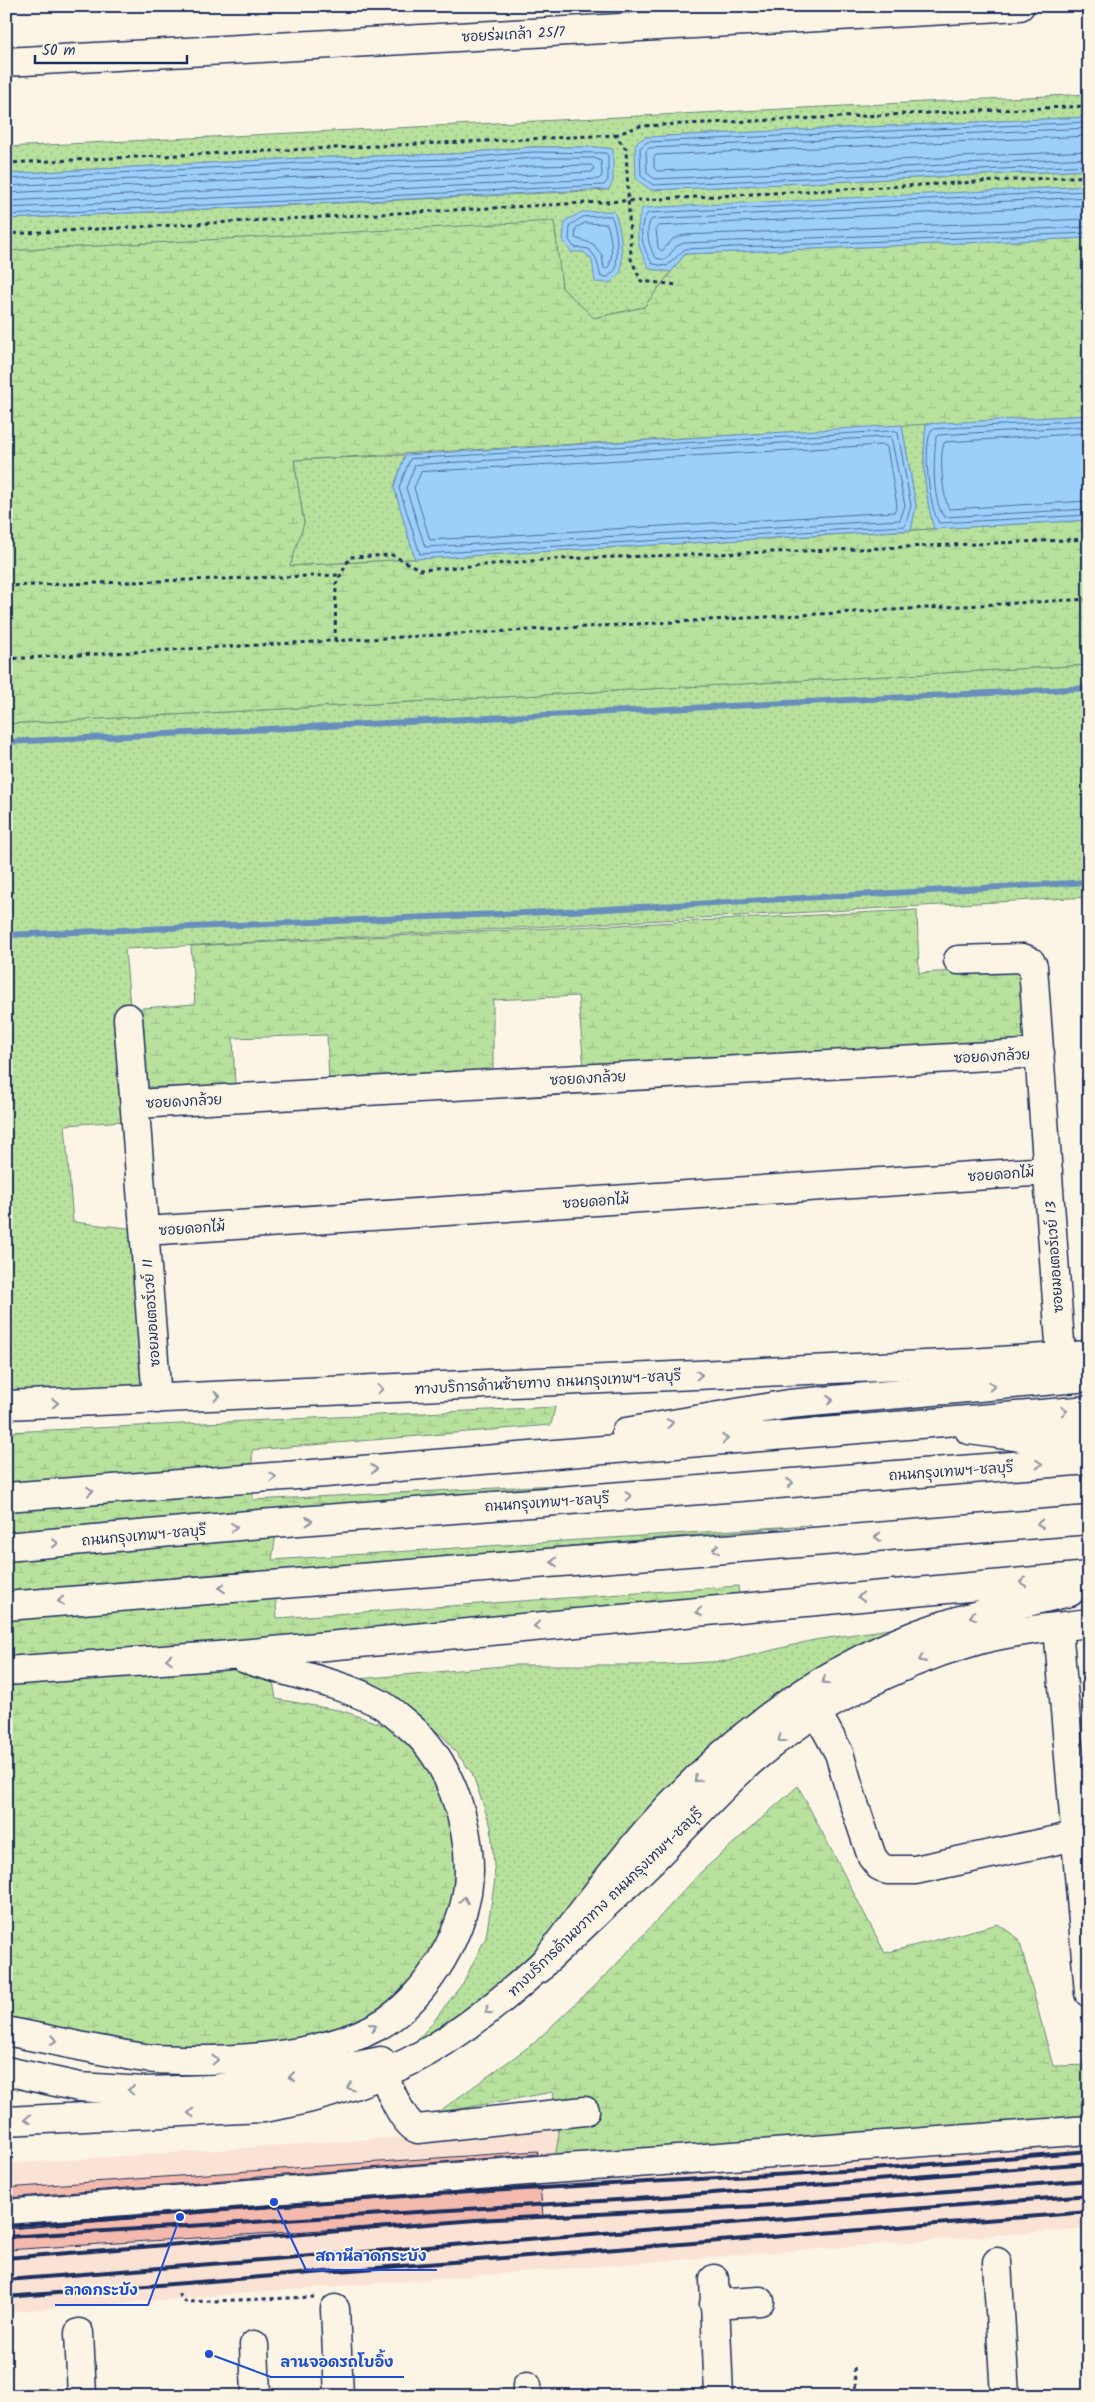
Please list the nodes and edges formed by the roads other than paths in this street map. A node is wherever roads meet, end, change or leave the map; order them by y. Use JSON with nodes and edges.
{"nodes":[{"id":1,"x":1020,"y":6,"type":"edge"},
{"id":2,"x":6,"y":62,"type":"edge"},
{"id":3,"x":958,"y":960,"type":"dead end"},
{"id":4,"x":128,"y":1018,"type":"dead end"},
{"id":5,"x":1040,"y":1053,"type":"junction"},
{"id":6,"x":136,"y":1104,"type":"junction"},
{"id":7,"x":1048,"y":1171,"type":"junction"},
{"id":8,"x":145,"y":1231,"type":"junction"},
{"id":9,"x":1089,"y":1355,"type":"edge"},
{"id":10,"x":1061,"y":1358,"type":"junction"},
{"id":11,"x":1089,"y":1377,"type":"edge"},
{"id":12,"x":156,"y":1399,"type":"junction"},
{"id":13,"x":6,"y":1405,"type":"edge"},
{"id":14,"x":1089,"y":1410,"type":"edge"},
{"id":15,"x":910,"y":1423,"type":"junction"},
{"id":16,"x":1089,"y":1437,"type":"edge"},
{"id":17,"x":484,"y":1460,"type":"junction"},
{"id":18,"x":1089,"y":1460,"type":"edge"},
{"id":19,"x":6,"y":1497,"type":"edge"},
{"id":20,"x":1089,"y":1520,"type":"edge"},
{"id":21,"x":6,"y":1547,"type":"edge"},
{"id":22,"x":1089,"y":1576,"type":"edge"},
{"id":23,"x":1089,"y":1588,"type":"edge"},
{"id":24,"x":6,"y":1606,"type":"edge"},
{"id":25,"x":1089,"y":1623,"type":"edge"},
{"id":26,"x":1058,"y":1627,"type":"junction"},
{"id":27,"x":225,"y":1655,"type":"junction"},
{"id":28,"x":6,"y":1671,"type":"edge"},
{"id":29,"x":818,"y":1713,"type":"junction"},
{"id":30,"x":1076,"y":1836,"type":"junction"},
{"id":31,"x":539,"y":1969,"type":"junction"},
{"id":32,"x":1089,"y":1994,"type":"edge"},
{"id":33,"x":6,"y":2031,"type":"edge"},
{"id":34,"x":426,"y":2052,"type":"junction"},
{"id":35,"x":6,"y":2071,"type":"edge"},
{"id":36,"x":384,"y":2073,"type":"junction"},
{"id":37,"x":585,"y":2111,"type":"dead end"},
{"id":38,"x":6,"y":2121,"type":"edge"},
{"id":39,"x":1089,"y":2130,"type":"edge"},
{"id":40,"x":6,"y":2214,"type":"edge"},
{"id":41,"x":997,"y":2262,"type":"dead end"},
{"id":42,"x":760,"y":2301,"type":"dead end"},
{"id":43,"x":334,"y":2308,"type":"road end"},
{"id":44,"x":79,"y":2333,"type":"dead end"},
{"id":45,"x":254,"y":2345,"type":"dead end"},
{"id":46,"x":82,"y":2396,"type":"edge"},
{"id":47,"x":256,"y":2396,"type":"edge"},
{"id":48,"x":339,"y":2396,"type":"edge"},
{"id":49,"x":719,"y":2396,"type":"edge"},
{"id":50,"x":1005,"y":2396,"type":"edge"}],
"edges":[{"from":1,"to":2,"type":"main road","name":"ซอยร่มเกล้า 25/7"},
{"from":3,"to":5,"type":"main road","name":"ซอยมอเตอร์เวย์ 13"},
{"from":4,"to":6,"type":"main road","name":"ซอยมอเตอร์เวย์ 11"},
{"from":5,"to":6,"type":"main road","name":"ซอยดงกล้วย"},
{"from":5,"to":7,"type":"main road","name":"ซอยมอเตอร์เวย์ 13"},
{"from":6,"to":8,"type":"main road","name":"ซอยมอเตอร์เวย์ 11"},
{"from":7,"to":8,"type":"main road","name":"ซอยดอกไม้"},
{"from":7,"to":10,"type":"main road","name":"ซอยมอเตอร์เวย์ 13"},
{"from":8,"to":12,"type":"main road","name":"ซอยมอเตอร์เวย์ 11"},
{"from":9,"to":10,"type":"main road","name":"ทางบริการด้านซ้ายทาง ถนนกรุงเทพฯ-ชลบุรี"},
{"from":12,"to":10,"type":"main road","name":"ทางบริการด้านซ้ายทาง ถนนกรุงเทพฯ-ชลบุรี","one_way":true},
{"from":17,"to":11,"type":"main road","one_way":true},
{"from":13,"to":12,"type":"main road","name":"ทางบริการด้านซ้ายทาง ถนนกรุงเทพฯ-ชลบุรี","one_way":true},
{"from":15,"to":14,"type":"main road","one_way":true},
{"from":15,"to":16,"type":"main road"},
{"from":17,"to":15,"type":"main road","one_way":true},
{"from":19,"to":17,"type":"main road","one_way":true},
{"from":21,"to":18,"type":"main road","name":"ถนนกรุงเทพฯ-ชลบุรี","one_way":true},
{"from":20,"to":24,"type":"main road","one_way":true},
{"from":22,"to":27,"type":"main road","one_way":true},
{"from":23,"to":31,"type":"main road","one_way":true},
{"from":25,"to":26,"type":"main road","name":"ทางบริการด้านขวาทาง ถนนกรุงเทพฯ-ชลบุรี"},
{"from":26,"to":29,"type":"main road","name":"ทางบริการด้านขวาทาง ถนนกรุงเทพฯ-ชลบุรี","one_way":true},
{"from":26,"to":30,"type":"main road"},
{"from":27,"to":28,"type":"main road","one_way":true},
{"from":33,"to":27,"type":"main road","one_way":true},
{"from":29,"to":30,"type":"main road"},
{"from":29,"to":31,"type":"main road","name":"ทางบริการด้านขวาทาง ถนนกรุงเทพฯ-ชลบุรี","one_way":true},
{"from":30,"to":32,"type":"main road"},
{"from":31,"to":34,"type":"main road","name":"ทางบริการด้านขวาทาง ถนนกรุงเทพฯ-ชลบุรี","one_way":true},
{"from":34,"to":35,"type":"main road","one_way":true},
{"from":34,"to":36,"type":"main road","name":"ทางบริการด้านขวาทาง ถนนกรุงเทพฯ-ชลบุรี"},
{"from":36,"to":37,"type":"main road"},
{"from":36,"to":38,"type":"main road","name":"ทางบริการด้านขวาทาง ถนนกรุงเทพฯ-ชลบุรี","one_way":true},
{"from":39,"to":40,"type":"main road"},
{"from":41,"to":50,"type":"main road"},
{"from":42,"to":49,"type":"main road"},
{"from":43,"to":48,"type":"main road"},
{"from":44,"to":46,"type":"main road"},
{"from":45,"to":47,"type":"main road"}]}
